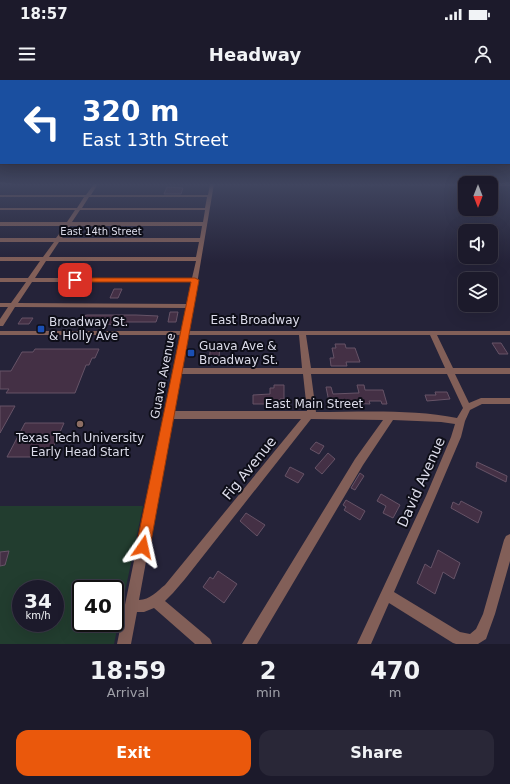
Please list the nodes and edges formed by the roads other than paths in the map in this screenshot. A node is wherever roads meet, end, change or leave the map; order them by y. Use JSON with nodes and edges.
{"nodes":[{"id":1,"x":78,"y":210,"type":"edge"},
{"id":2,"x":207,"y":210,"type":"edge"},
{"id":3,"x":0,"y":224,"type":"edge"},
{"id":4,"x":68,"y":224,"type":"junction"},
{"id":5,"x":205,"y":224,"type":"junction"},
{"id":6,"x":0,"y":240,"type":"edge"},
{"id":7,"x":57,"y":240,"type":"junction"},
{"id":8,"x":202,"y":240,"type":"junction"},
{"id":9,"x":0,"y":259,"type":"edge"},
{"id":10,"x":44,"y":259,"type":"junction"},
{"id":11,"x":199,"y":260,"type":"junction"},
{"id":12,"x":0,"y":280,"type":"edge"},
{"id":13,"x":30,"y":280,"type":"junction"},
{"id":14,"x":195,"y":280,"type":"junction"},
{"id":15,"x":0,"y":306,"type":"edge"},
{"id":16,"x":13,"y":306,"type":"junction"},
{"id":17,"x":190,"y":306,"type":"junction"},
{"id":18,"x":0,"y":324,"type":"edge"},
{"id":19,"x":185,"y":332,"type":"junction"},
{"id":20,"x":302,"y":332,"type":"junction"},
{"id":21,"x":432,"y":332,"type":"junction"},
{"id":22,"x":510,"y":332,"type":"edge"},
{"id":23,"x":0,"y":333,"type":"edge"},
{"id":24,"x":177,"y":371,"type":"junction"},
{"id":25,"x":307,"y":371,"type":"junction"},
{"id":26,"x":450,"y":371,"type":"junction"},
{"id":27,"x":510,"y":371,"type":"edge"},
{"id":28,"x":510,"y":401,"type":"edge"},
{"id":29,"x":467,"y":408,"type":"junction"},
{"id":30,"x":168,"y":415,"type":"junction"},
{"id":31,"x":309,"y":416,"type":"junction"},
{"id":32,"x":391,"y":416,"type":"junction"},
{"id":33,"x":460,"y":422,"type":"junction"},
{"id":34,"x":510,"y":540,"type":"edge"},
{"id":35,"x":386,"y":594,"type":"junction"},
{"id":36,"x":155,"y":601,"type":"junction"},
{"id":37,"x":132,"y":606,"type":"junction"},
{"id":38,"x":124,"y":644,"type":"edge"},
{"id":39,"x":205,"y":644,"type":"edge"},
{"id":40,"x":249,"y":644,"type":"edge"},
{"id":41,"x":364,"y":644,"type":"edge"}],
"edges":[{"from":1,"to":4,"type":"street"},
{"from":2,"to":5,"type":"street","name":"Guava Avenue"},
{"from":3,"to":4,"type":"street"},
{"from":4,"to":5,"type":"street"},
{"from":4,"to":7,"type":"street"},
{"from":5,"to":8,"type":"street","name":"Guava Avenue"},
{"from":6,"to":7,"type":"street","name":"East 14th Street"},
{"from":7,"to":8,"type":"street","name":"East 14th Street"},
{"from":7,"to":10,"type":"street"},
{"from":8,"to":11,"type":"street","name":"Guava Avenue"},
{"from":9,"to":10,"type":"street"},
{"from":10,"to":11,"type":"street"},
{"from":10,"to":13,"type":"street"},
{"from":11,"to":14,"type":"street","name":"Guava Avenue"},
{"from":12,"to":13,"type":"street"},
{"from":13,"to":14,"type":"street"},
{"from":13,"to":16,"type":"street"},
{"from":14,"to":17,"type":"street","name":"Guava Avenue"},
{"from":15,"to":16,"type":"street"},
{"from":16,"to":17,"type":"street"},
{"from":16,"to":18,"type":"street"},
{"from":17,"to":19,"type":"street","name":"Guava Avenue"},
{"from":19,"to":20,"type":"street","name":"East Broadway"},
{"from":19,"to":23,"type":"street","name":"East Broadway"},
{"from":19,"to":24,"type":"street","name":"Guava Avenue"},
{"from":20,"to":21,"type":"street","name":"East Broadway"},
{"from":20,"to":25,"type":"street"},
{"from":21,"to":22,"type":"street","name":"East Broadway"},
{"from":21,"to":26,"type":"street"},
{"from":24,"to":25,"type":"street"},
{"from":24,"to":30,"type":"street","name":"Guava Avenue"},
{"from":25,"to":26,"type":"street"},
{"from":25,"to":31,"type":"street"},
{"from":26,"to":27,"type":"street"},
{"from":26,"to":29,"type":"street"},
{"from":28,"to":29,"type":"street"},
{"from":29,"to":33,"type":"street","name":"David Avenue"},
{"from":30,"to":31,"type":"street","name":"East Main Street"},
{"from":30,"to":37,"type":"street","name":"Guava Avenue"},
{"from":31,"to":32,"type":"street","name":"East Main Street"},
{"from":31,"to":36,"type":"street","name":"Fig Avenue"},
{"from":32,"to":33,"type":"street","name":"East Main Street"},
{"from":32,"to":40,"type":"street"},
{"from":33,"to":35,"type":"street","name":"David Avenue"},
{"from":34,"to":35,"type":"street"},
{"from":35,"to":41,"type":"street","name":"David Avenue"},
{"from":36,"to":37,"type":"street"},
{"from":36,"to":39,"type":"street"},
{"from":37,"to":38,"type":"street","name":"Guava Avenue"}]}
